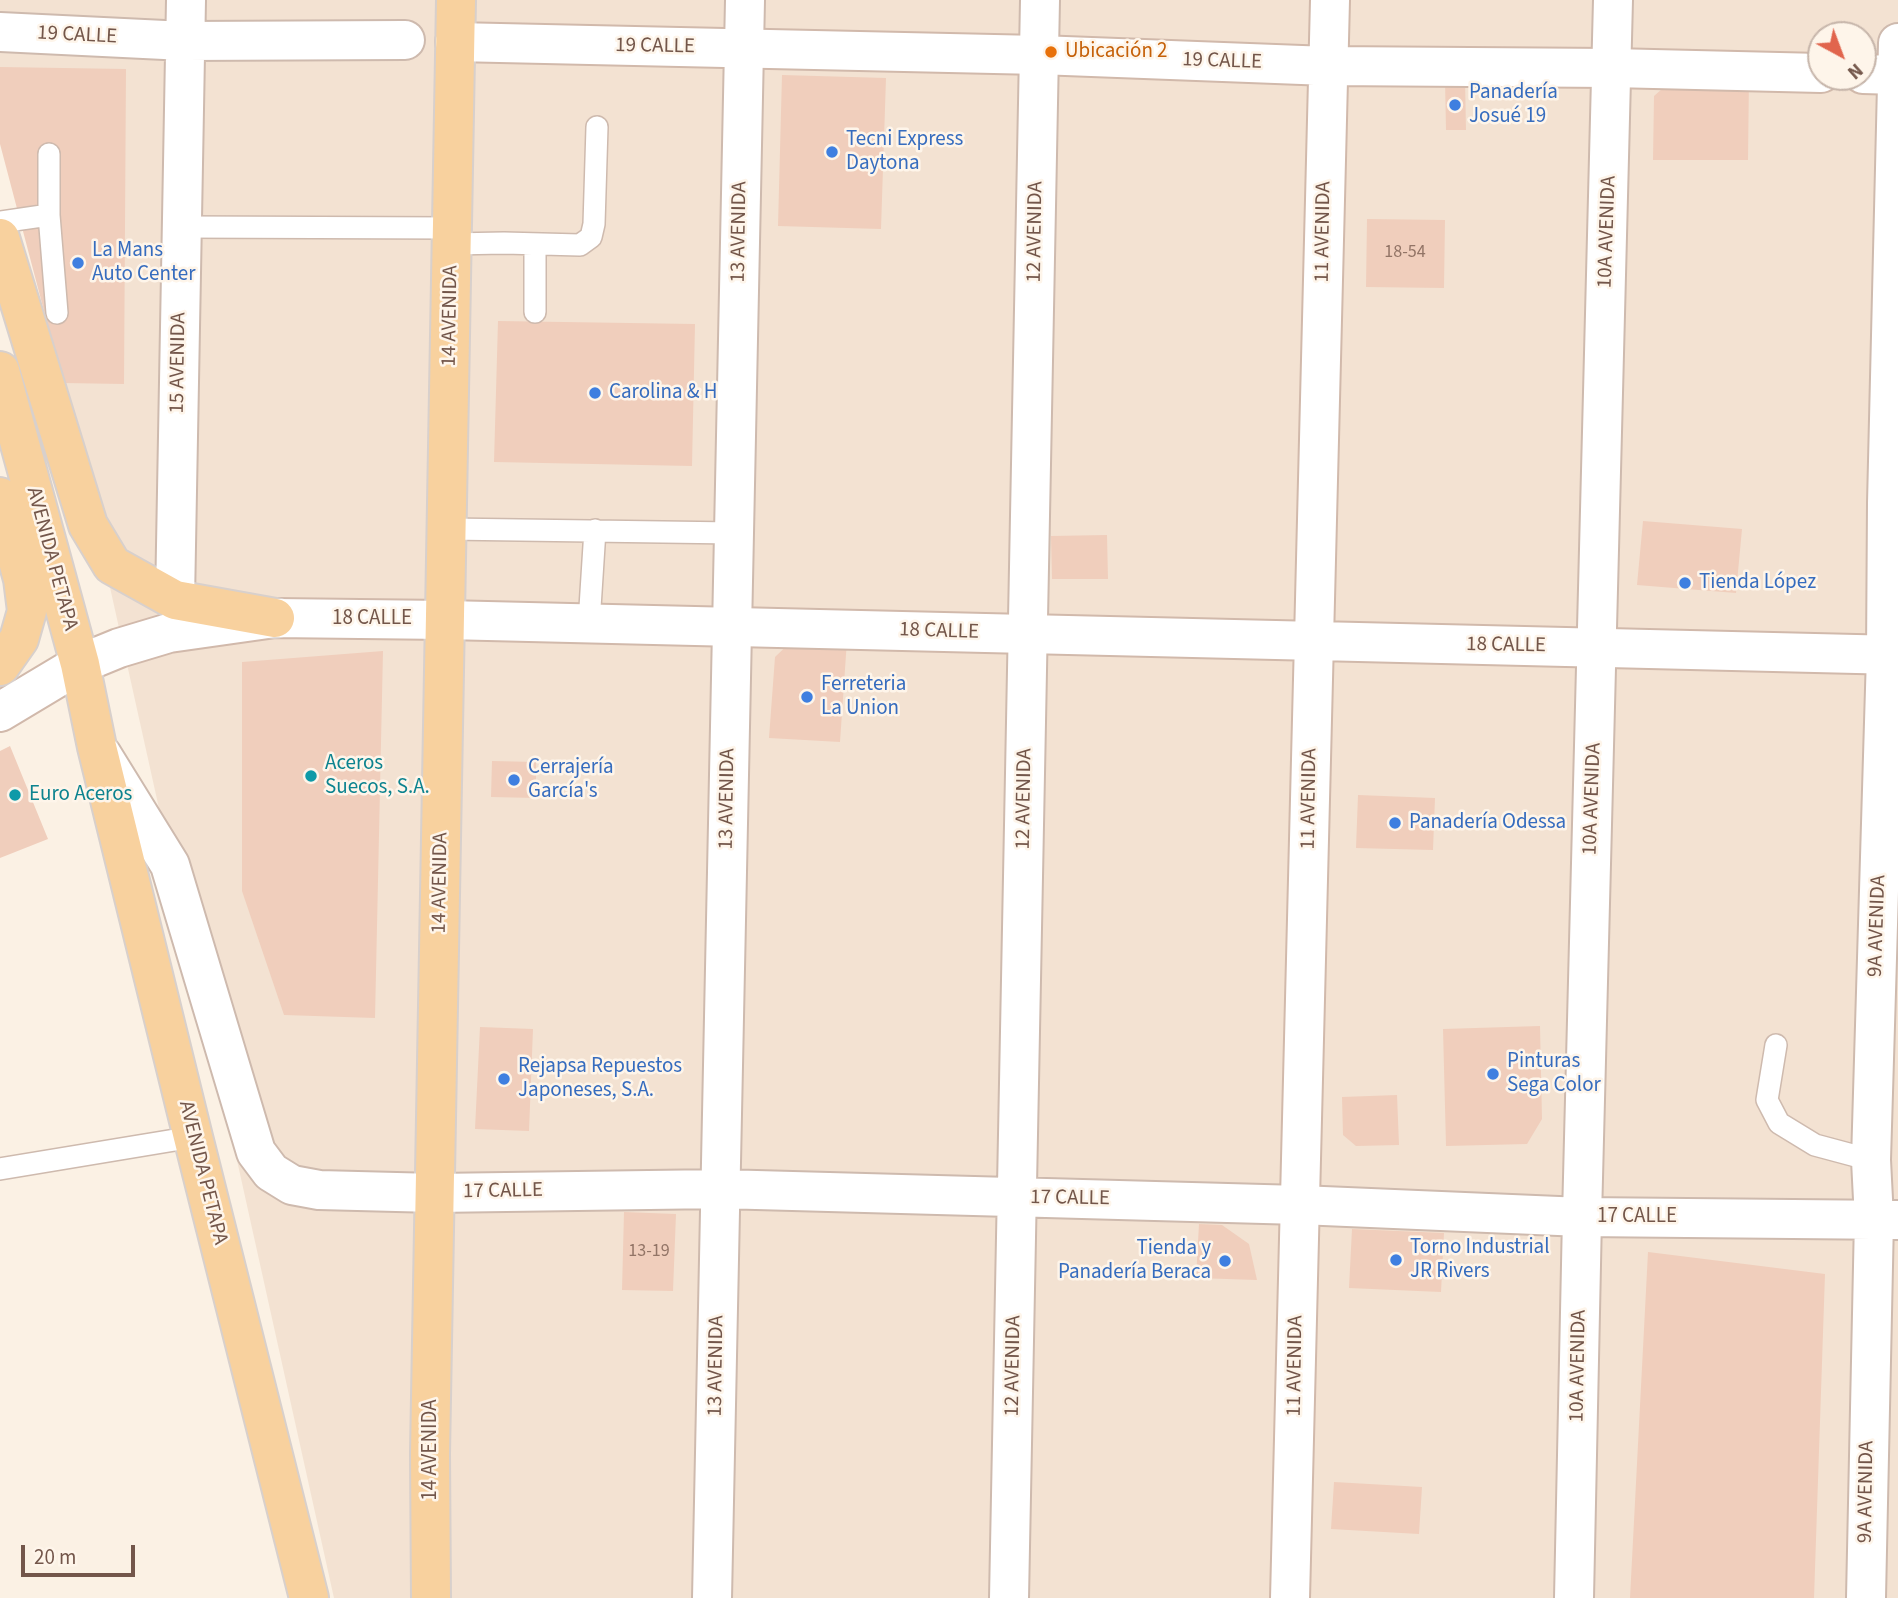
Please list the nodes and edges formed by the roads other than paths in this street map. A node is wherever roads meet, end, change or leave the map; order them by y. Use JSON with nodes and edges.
{"nodes":[{"id":1,"x":186,"y":0,"type":"edge"},
{"id":2,"x":456,"y":0,"type":"edge"},
{"id":3,"x":745,"y":0,"type":"edge"},
{"id":4,"x":1040,"y":0,"type":"edge"},
{"id":5,"x":1329,"y":0,"type":"edge"},
{"id":6,"x":1613,"y":0,"type":"edge"},
{"id":7,"x":0,"y":32,"type":"edge"},
{"id":8,"x":405,"y":40,"type":"dead end"},
{"id":9,"x":185,"y":41,"type":"junction"},
{"id":10,"x":455,"y":42,"type":"junction"},
{"id":11,"x":1898,"y":43,"type":"edge"},
{"id":12,"x":744,"y":49,"type":"junction"},
{"id":13,"x":1039,"y":55,"type":"junction"},
{"id":14,"x":1328,"y":66,"type":"junction"},
{"id":15,"x":1612,"y":68,"type":"junction"},
{"id":16,"x":1807,"y":73,"type":"edge"},
{"id":17,"x":1877,"y":74,"type":"edge"},
{"id":18,"x":1898,"y":75,"type":"edge"},
{"id":19,"x":597,"y":127,"type":"dead end"},
{"id":20,"x":49,"y":154,"type":"dead end"},
{"id":21,"x":49,"y":215,"type":"junction"},
{"id":22,"x":0,"y":222,"type":"edge"},
{"id":23,"x":182,"y":227,"type":"junction"},
{"id":24,"x":452,"y":236,"type":"junction"},
{"id":25,"x":0,"y":238,"type":"edge"},
{"id":26,"x":535,"y":244,"type":"junction"},
{"id":27,"x":536,"y":312,"type":"dead end"},
{"id":28,"x":57,"y":313,"type":"dead end"},
{"id":29,"x":0,"y":371,"type":"edge"},
{"id":30,"x":0,"y":497,"type":"edge"},
{"id":31,"x":447,"y":529,"type":"junction"},
{"id":32,"x":595,"y":530,"type":"junction"},
{"id":33,"x":734,"y":533,"type":"junction"},
{"id":34,"x":175,"y":600,"type":"junction"},
{"id":35,"x":275,"y":618,"type":"junction"},
{"id":36,"x":446,"y":620,"type":"junction"},
{"id":37,"x":589,"y":623,"type":"junction"},
{"id":38,"x":732,"y":626,"type":"junction"},
{"id":39,"x":1028,"y":634,"type":"junction"},
{"id":40,"x":1314,"y":641,"type":"junction"},
{"id":41,"x":1597,"y":648,"type":"junction"},
{"id":42,"x":1892,"y":655,"type":"edge"},
{"id":43,"x":80,"y":664,"type":"junction"},
{"id":44,"x":0,"y":666,"type":"edge"},
{"id":45,"x":0,"y":712,"type":"edge"},
{"id":46,"x":97,"y":747,"type":"junction"},
{"id":47,"x":1776,"y":1045,"type":"dead end"},
{"id":48,"x":193,"y":1138,"type":"junction"},
{"id":49,"x":256,"y":1152,"type":"joint"},
{"id":50,"x":1871,"y":1160,"type":"junction"},
{"id":51,"x":0,"y":1169,"type":"edge"},
{"id":52,"x":720,"y":1189,"type":"junction"},
{"id":53,"x":435,"y":1193,"type":"junction"},
{"id":54,"x":1017,"y":1197,"type":"junction"},
{"id":55,"x":1300,"y":1205,"type":"junction"},
{"id":56,"x":1582,"y":1217,"type":"junction"},
{"id":57,"x":1886,"y":1220,"type":"edge"},
{"id":58,"x":309,"y":1598,"type":"edge"},
{"id":59,"x":431,"y":1598,"type":"edge"},
{"id":60,"x":712,"y":1598,"type":"edge"},
{"id":61,"x":1009,"y":1598,"type":"edge"},
{"id":62,"x":1290,"y":1598,"type":"edge"},
{"id":63,"x":1574,"y":1598,"type":"edge"},
{"id":64,"x":1866,"y":1598,"type":"edge"}],
"edges":[{"from":1,"to":9,"type":"street","name":"15 AVENIDA"},
{"from":2,"to":10,"type":"main road","name":"14 AVENIDA"},
{"from":3,"to":12,"type":"street","name":"13 AVENIDA"},
{"from":4,"to":13,"type":"street","name":"12 AVENIDA"},
{"from":5,"to":14,"type":"street","name":"11 AVENIDA"},
{"from":6,"to":15,"type":"street","name":"10A AVENIDA"},
{"from":7,"to":9,"type":"street","name":"19 CALLE"},
{"from":8,"to":9,"type":"street","name":"19 CALLE"},
{"from":9,"to":23,"type":"street","name":"15 AVENIDA"},
{"from":10,"to":12,"type":"street","name":"19 CALLE"},
{"from":10,"to":24,"type":"main road","name":"14 AVENIDA"},
{"from":11,"to":18,"type":"street","name":"9A AVENIDA"},
{"from":12,"to":13,"type":"street","name":"19 CALLE"},
{"from":12,"to":33,"type":"street","name":"13 AVENIDA"},
{"from":13,"to":14,"type":"street","name":"19 CALLE"},
{"from":13,"to":39,"type":"street","name":"12 AVENIDA"},
{"from":14,"to":15,"type":"street","name":"19 CALLE"},
{"from":14,"to":40,"type":"street","name":"11 AVENIDA"},
{"from":15,"to":16,"type":"street","name":"19 CALLE"},
{"from":15,"to":41,"type":"street","name":"10A AVENIDA"},
{"from":17,"to":18,"type":"street"},
{"from":18,"to":42,"type":"street","name":"9A AVENIDA"},
{"from":19,"to":26,"type":"lane"},
{"from":20,"to":21,"type":"lane"},
{"from":21,"to":22,"type":"lane"},
{"from":21,"to":28,"type":"lane"},
{"from":23,"to":24,"type":"lane"},
{"from":23,"to":34,"type":"street","name":"15 AVENIDA"},
{"from":24,"to":26,"type":"lane"},
{"from":24,"to":31,"type":"main road","name":"14 AVENIDA"},
{"from":25,"to":34,"type":"main road"},
{"from":26,"to":27,"type":"lane"},
{"from":29,"to":43,"type":"main road","name":"AVENIDA PETAPA"},
{"from":30,"to":44,"type":"main road"},
{"from":31,"to":32,"type":"lane"},
{"from":31,"to":36,"type":"main road","name":"14 AVENIDA"},
{"from":32,"to":33,"type":"lane"},
{"from":32,"to":37,"type":"lane"},
{"from":33,"to":38,"type":"street","name":"13 AVENIDA"},
{"from":34,"to":35,"type":"main road"},
{"from":35,"to":36,"type":"street","name":"18 CALLE"},
{"from":35,"to":43,"type":"street","name":"18 CALLE"},
{"from":36,"to":37,"type":"street","name":"18 CALLE"},
{"from":36,"to":53,"type":"main road","name":"14 AVENIDA"},
{"from":37,"to":38,"type":"street","name":"18 CALLE"},
{"from":38,"to":39,"type":"street","name":"18 CALLE"},
{"from":38,"to":52,"type":"street","name":"13 AVENIDA"},
{"from":39,"to":40,"type":"street","name":"18 CALLE"},
{"from":39,"to":54,"type":"street","name":"12 AVENIDA"},
{"from":40,"to":41,"type":"street","name":"18 CALLE"},
{"from":40,"to":55,"type":"street","name":"11 AVENIDA"},
{"from":41,"to":42,"type":"street","name":"18 CALLE"},
{"from":41,"to":56,"type":"street","name":"10A AVENIDA"},
{"from":42,"to":50,"type":"street","name":"9A AVENIDA"},
{"from":43,"to":45,"type":"street","name":"18 CALLE"},
{"from":43,"to":46,"type":"main road","name":"AVENIDA PETAPA"},
{"from":46,"to":48,"type":"main road","name":"AVENIDA PETAPA"},
{"from":46,"to":49,"type":"street","name":"AVENIDA PETAPA"},
{"from":47,"to":50,"type":"lane"},
{"from":48,"to":51,"type":"lane"},
{"from":48,"to":58,"type":"main road","name":"AVENIDA PETAPA"},
{"from":49,"to":53,"type":"street","name":"17 CALLE"},
{"from":50,"to":57,"type":"street","name":"9A AVENIDA"},
{"from":52,"to":53,"type":"street","name":"17 CALLE"},
{"from":52,"to":54,"type":"street","name":"17 CALLE"},
{"from":52,"to":60,"type":"street","name":"13 AVENIDA"},
{"from":53,"to":59,"type":"main road","name":"14 AVENIDA"},
{"from":54,"to":55,"type":"street","name":"17 CALLE"},
{"from":54,"to":61,"type":"street","name":"12 AVENIDA"},
{"from":55,"to":56,"type":"street","name":"17 CALLE"},
{"from":55,"to":62,"type":"street","name":"11 AVENIDA"},
{"from":56,"to":57,"type":"street","name":"17 CALLE"},
{"from":56,"to":63,"type":"street","name":"10A AVENIDA"},
{"from":57,"to":64,"type":"street","name":"9A AVENIDA"}]}
